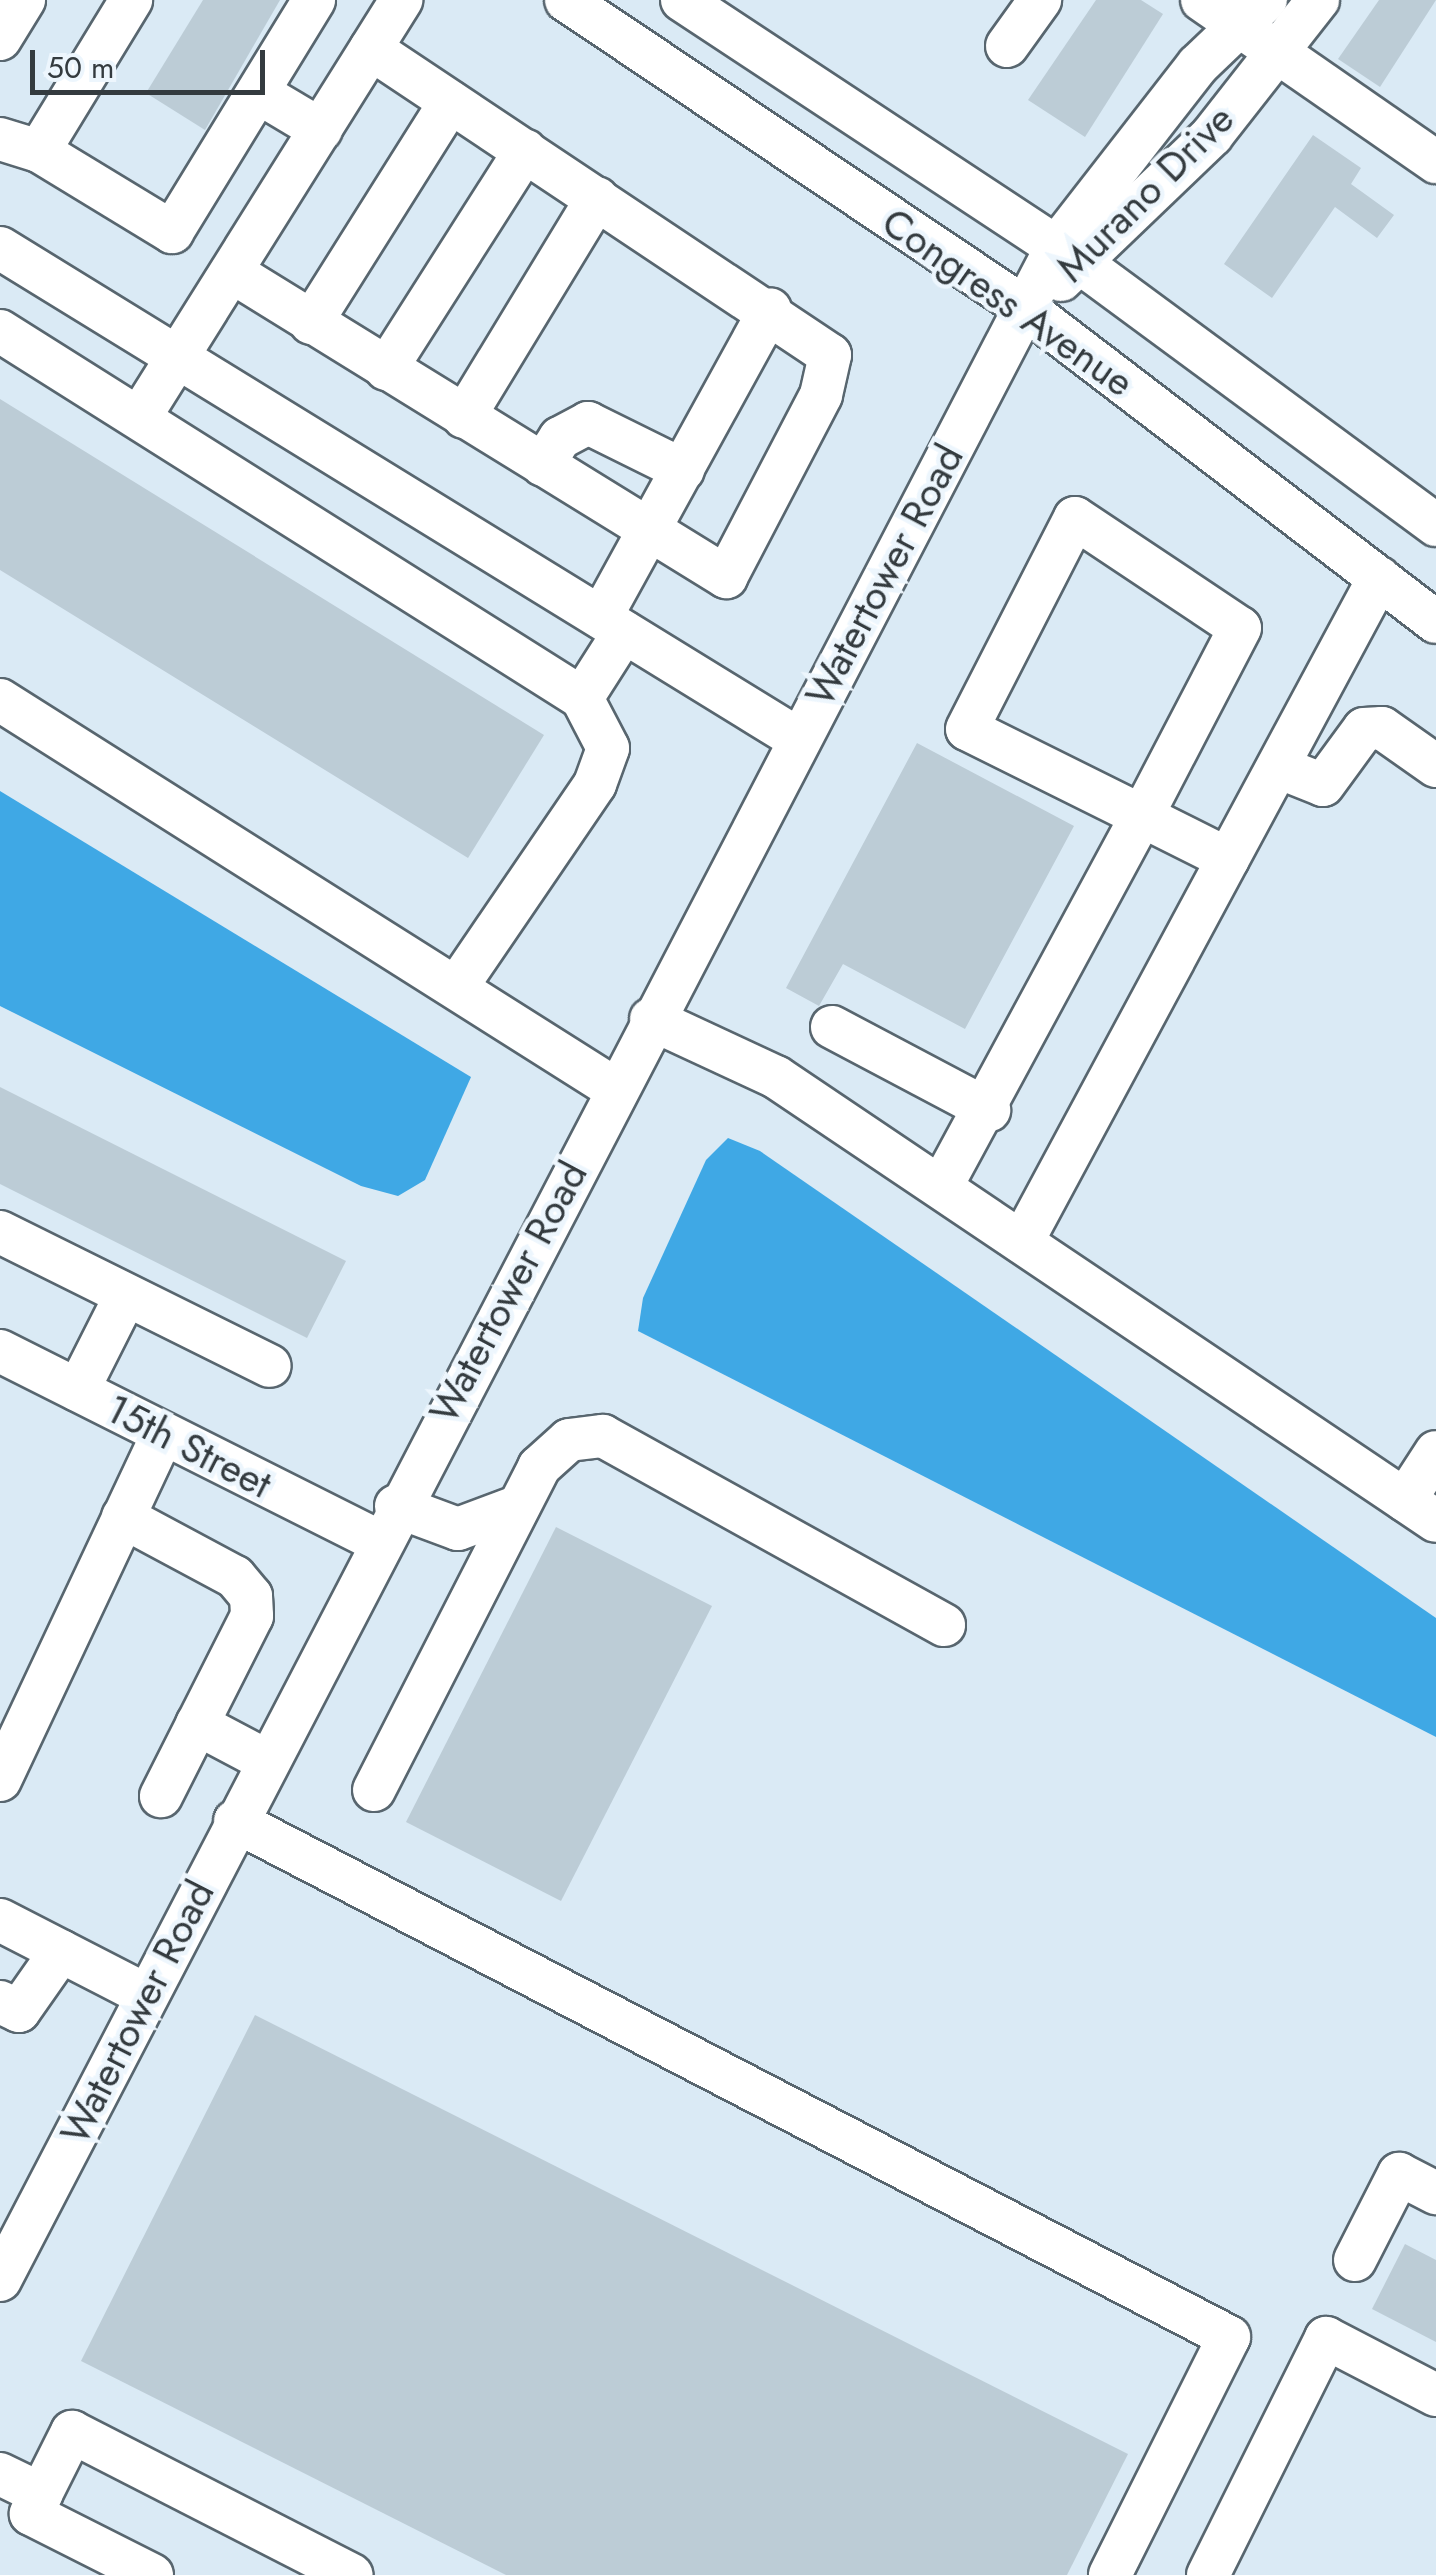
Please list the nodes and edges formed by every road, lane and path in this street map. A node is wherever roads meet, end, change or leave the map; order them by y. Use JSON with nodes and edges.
{"nodes":[{"id":1,"x":24,"y":0,"type":"edge"},
{"id":2,"x":131,"y":0,"type":"edge"},
{"id":3,"x":314,"y":0,"type":"edge"},
{"id":4,"x":401,"y":0,"type":"edge"},
{"id":5,"x":566,"y":0,"type":"edge"},
{"id":6,"x":682,"y":0,"type":"edge"},
{"id":7,"x":1040,"y":0,"type":"edge"},
{"id":8,"x":1202,"y":0,"type":"edge"},
{"id":9,"x":1318,"y":0,"type":"edge"},
{"id":10,"x":1252,"y":13,"type":"edge"},
{"id":11,"x":0,"y":39,"type":"edge"},
{"id":12,"x":1007,"y":46,"type":"dead end"},
{"id":13,"x":371,"y":49,"type":"junction"},
{"id":14,"x":1278,"y":53,"type":"junction"},
{"id":15,"x":259,"y":93,"type":"junction"},
{"id":16,"x":450,"y":102,"type":"junction"},
{"id":17,"x":320,"y":130,"type":"junction"},
{"id":18,"x":20,"y":145,"type":"edge"},
{"id":19,"x":525,"y":151,"type":"junction"},
{"id":20,"x":1436,"y":162,"type":"edge"},
{"id":21,"x":597,"y":198,"type":"junction"},
{"id":22,"x":0,"y":248,"type":"edge"},
{"id":23,"x":1070,"y":255,"type":"junction"},
{"id":24,"x":232,"y":272,"type":"junction"},
{"id":25,"x":1025,"y":308,"type":"junction"},
{"id":26,"x":770,"y":309,"type":"junction"},
{"id":27,"x":311,"y":323,"type":"junction"},
{"id":28,"x":0,"y":331,"type":"edge"},
{"id":29,"x":179,"y":358,"type":"junction"},
{"id":30,"x":386,"y":369,"type":"junction"},
{"id":31,"x":140,"y":416,"type":"junction"},
{"id":32,"x":464,"y":417,"type":"junction"},
{"id":33,"x":542,"y":465,"type":"junction"},
{"id":34,"x":683,"y":470,"type":"junction"},
{"id":35,"x":1436,"y":525,"type":"edge"},
{"id":36,"x":650,"y":532,"type":"junction"},
{"id":37,"x":1379,"y":578,"type":"junction"},
{"id":38,"x":1436,"y":622,"type":"edge"},
{"id":39,"x":612,"y":624,"type":"junction"},
{"id":40,"x":582,"y":698,"type":"junction"},
{"id":41,"x":0,"y":700,"type":"edge"},
{"id":42,"x":798,"y":739,"type":"junction"},
{"id":43,"x":1436,"y":766,"type":"edge"},
{"id":44,"x":1278,"y":767,"type":"junction"},
{"id":45,"x":1142,"y":816,"type":"junction"},
{"id":46,"x":1228,"y":859,"type":"junction"},
{"id":47,"x":458,"y":985,"type":"junction"},
{"id":48,"x":651,"y":1019,"type":"junction"},
{"id":49,"x":832,"y":1027,"type":"dead end"},
{"id":50,"x":614,"y":1089,"type":"junction"},
{"id":51,"x":989,"y":1110,"type":"junction"},
{"id":52,"x":940,"y":1187,"type":"junction"},
{"id":53,"x":0,"y":1232,"type":"edge"},
{"id":54,"x":1022,"y":1242,"type":"junction"},
{"id":55,"x":126,"y":1294,"type":"junction"},
{"id":56,"x":0,"y":1351,"type":"edge"},
{"id":57,"x":270,"y":1366,"type":"dead end"},
{"id":58,"x":78,"y":1390,"type":"junction"},
{"id":59,"x":163,"y":1433,"type":"junction"},
{"id":60,"x":1436,"y":1452,"type":"edge"},
{"id":61,"x":518,"y":1506,"type":"junction"},
{"id":62,"x":1421,"y":1511,"type":"edge"},
{"id":63,"x":122,"y":1516,"type":"junction"},
{"id":64,"x":386,"y":1524,"type":"junction"},
{"id":65,"x":944,"y":1624,"type":"dead end"},
{"id":66,"x":197,"y":1724,"type":"junction"},
{"id":67,"x":266,"y":1760,"type":"junction"},
{"id":68,"x":0,"y":1780,"type":"edge"},
{"id":69,"x":374,"y":1790,"type":"dead end"},
{"id":70,"x":160,"y":1796,"type":"dead end"},
{"id":71,"x":235,"y":1821,"type":"junction"},
{"id":72,"x":0,"y":1920,"type":"edge"},
{"id":73,"x":61,"y":1951,"type":"junction"},
{"id":74,"x":146,"y":1995,"type":"junction"},
{"id":75,"x":0,"y":2002,"type":"edge"},
{"id":76,"x":1436,"y":2193,"type":"edge"},
{"id":77,"x":1355,"y":2260,"type":"dead end"},
{"id":78,"x":0,"y":2280,"type":"edge"},
{"id":79,"x":1436,"y":2395,"type":"edge"},
{"id":80,"x":0,"y":2474,"type":"edge"},
{"id":81,"x":40,"y":2494,"type":"junction"},
{"id":82,"x":152,"y":2575,"type":"edge"},
{"id":83,"x":352,"y":2575,"type":"edge"},
{"id":84,"x":1110,"y":2575,"type":"edge"},
{"id":85,"x":1208,"y":2575,"type":"edge"}],
"edges":[{"from":1,"to":11,"type":"street"},
{"from":2,"to":18,"type":"street"},
{"from":3,"to":15,"type":"street"},
{"from":4,"to":13,"type":"street"},
{"from":5,"to":25,"type":"street","name":"Congress Avenue"},
{"from":6,"to":23,"type":"street","name":"Congress Avenue"},
{"from":7,"to":12,"type":"street"},
{"from":8,"to":10,"type":"street"},
{"from":9,"to":14,"type":"street","name":"Murano Drive"},
{"from":10,"to":14,"type":"street"},
{"from":10,"to":23,"type":"street","name":"Murano Drive"},
{"from":13,"to":16,"type":"street"},
{"from":13,"to":17,"type":"street"},
{"from":14,"to":20,"type":"street"},
{"from":14,"to":23,"type":"street","name":"Murano Drive"},
{"from":15,"to":17,"type":"street"},
{"from":15,"to":18,"type":"street"},
{"from":16,"to":19,"type":"street"},
{"from":16,"to":27,"type":"street"},
{"from":17,"to":24,"type":"street"},
{"from":19,"to":21,"type":"street"},
{"from":19,"to":30,"type":"street"},
{"from":21,"to":26,"type":"street"},
{"from":21,"to":32,"type":"street"},
{"from":22,"to":29,"type":"street"},
{"from":23,"to":25,"type":"street","name":"Murano Drive"},
{"from":23,"to":35,"type":"street","name":"Congress Avenue"},
{"from":24,"to":27,"type":"street"},
{"from":24,"to":29,"type":"street"},
{"from":25,"to":37,"type":"street","name":"Congress Avenue"},
{"from":25,"to":42,"type":"street","name":"Watertower Road"},
{"from":26,"to":34,"type":"street"},
{"from":26,"to":36,"type":"street"},
{"from":27,"to":30,"type":"street"},
{"from":28,"to":31,"type":"street"},
{"from":29,"to":31,"type":"street"},
{"from":29,"to":39,"type":"street"},
{"from":30,"to":32,"type":"street"},
{"from":31,"to":40,"type":"street"},
{"from":32,"to":33,"type":"street"},
{"from":33,"to":34,"type":"street"},
{"from":33,"to":36,"type":"street"},
{"from":34,"to":36,"type":"street"},
{"from":36,"to":39,"type":"street"},
{"from":37,"to":38,"type":"street","name":"Congress Avenue"},
{"from":37,"to":44,"type":"street"},
{"from":39,"to":40,"type":"street"},
{"from":39,"to":42,"type":"street"},
{"from":40,"to":47,"type":"street"},
{"from":41,"to":47,"type":"street"},
{"from":42,"to":48,"type":"street","name":"Watertower Road"},
{"from":43,"to":44,"type":"street"},
{"from":44,"to":46,"type":"street"},
{"from":45,"to":45,"type":"street"},
{"from":45,"to":46,"type":"street"},
{"from":45,"to":51,"type":"street"},
{"from":46,"to":54,"type":"street"},
{"from":47,"to":50,"type":"street"},
{"from":48,"to":50,"type":"street","name":"Watertower Road"},
{"from":48,"to":52,"type":"street"},
{"from":49,"to":51,"type":"street"},
{"from":50,"to":64,"type":"street","name":"Watertower Road"},
{"from":51,"to":52,"type":"street"},
{"from":52,"to":54,"type":"street"},
{"from":53,"to":55,"type":"street"},
{"from":54,"to":62,"type":"street"},
{"from":55,"to":57,"type":"street"},
{"from":55,"to":58,"type":"street"},
{"from":56,"to":58,"type":"street","name":"15th Street"},
{"from":58,"to":59,"type":"street","name":"15th Street"},
{"from":59,"to":63,"type":"street"},
{"from":59,"to":64,"type":"street","name":"15th Street"},
{"from":60,"to":62,"type":"street"},
{"from":61,"to":64,"type":"street","name":"15th Street"},
{"from":61,"to":65,"type":"street"},
{"from":61,"to":69,"type":"street"},
{"from":63,"to":66,"type":"street"},
{"from":63,"to":68,"type":"street"},
{"from":64,"to":67,"type":"street","name":"Watertower Road"},
{"from":66,"to":67,"type":"street"},
{"from":66,"to":70,"type":"street"},
{"from":67,"to":71,"type":"street","name":"Watertower Road"},
{"from":71,"to":74,"type":"street","name":"Watertower Road"},
{"from":71,"to":84,"type":"street"},
{"from":72,"to":73,"type":"street"},
{"from":73,"to":74,"type":"street"},
{"from":73,"to":75,"type":"street"},
{"from":74,"to":78,"type":"street","name":"Watertower Road"},
{"from":76,"to":77,"type":"street"},
{"from":79,"to":85,"type":"street"},
{"from":80,"to":81,"type":"street"},
{"from":81,"to":82,"type":"street"},
{"from":81,"to":83,"type":"street"}]}
